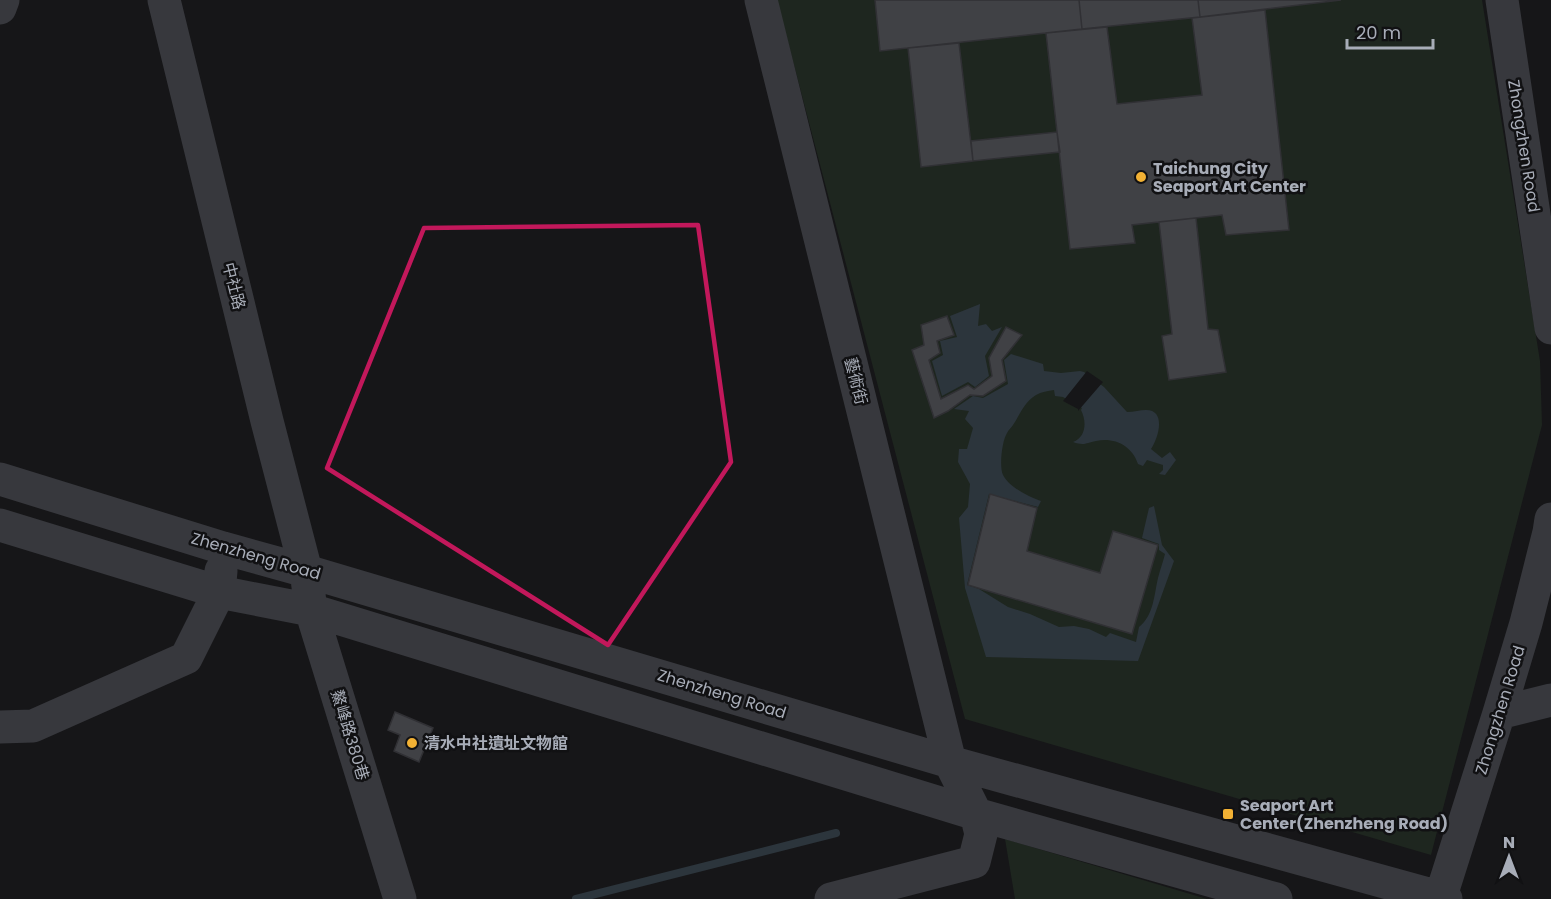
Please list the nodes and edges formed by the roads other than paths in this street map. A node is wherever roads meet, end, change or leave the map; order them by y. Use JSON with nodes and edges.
{"nodes":[{"id":1,"x":3,"y":0,"type":"edge"},
{"id":2,"x":164,"y":0,"type":"edge"},
{"id":3,"x":761,"y":0,"type":"edge"},
{"id":4,"x":1502,"y":0,"type":"edge"},
{"id":5,"x":0,"y":8,"type":"edge"},
{"id":6,"x":1551,"y":328,"type":"edge"},
{"id":7,"x":0,"y":479,"type":"edge"},
{"id":8,"x":1551,"y":519,"type":"edge"},
{"id":9,"x":0,"y":525,"type":"edge"},
{"id":10,"x":223,"y":548,"type":"junction"},
{"id":11,"x":306,"y":570,"type":"junction"},
{"id":12,"x":219,"y":592,"type":"junction"},
{"id":13,"x":311,"y":610,"type":"junction"},
{"id":14,"x":1551,"y":700,"type":"edge"},
{"id":15,"x":1499,"y":713,"type":"junction"},
{"id":16,"x":0,"y":727,"type":"edge"},
{"id":17,"x":950,"y":762,"type":"junction"},
{"id":18,"x":976,"y":814,"type":"junction"},
{"id":19,"x":840,"y":898,"type":"edge"},
{"id":20,"x":1442,"y":898,"type":"edge"},
{"id":21,"x":400,"y":899,"type":"edge"},
{"id":22,"x":1276,"y":899,"type":"edge"}],
"edges":[{"from":1,"to":5,"type":"street"},
{"from":2,"to":11,"type":"street","name":"中社路"},
{"from":3,"to":17,"type":"street","name":"藝術街"},
{"from":4,"to":6,"type":"street","name":"Zhongzhen Road"},
{"from":7,"to":10,"type":"street","name":"Zhenzheng Road"},
{"from":8,"to":15,"type":"street","name":"Zhongzhen Road"},
{"from":9,"to":12,"type":"street"},
{"from":10,"to":11,"type":"street","name":"Zhenzheng Road"},
{"from":10,"to":12,"type":"street"},
{"from":11,"to":13,"type":"street","name":"鰲峰路380巷"},
{"from":11,"to":17,"type":"street","name":"Zhenzheng Road"},
{"from":12,"to":13,"type":"street"},
{"from":12,"to":16,"type":"street"},
{"from":13,"to":18,"type":"street"},
{"from":13,"to":21,"type":"street","name":"鰲峰路380巷"},
{"from":14,"to":15,"type":"street"},
{"from":15,"to":20,"type":"street","name":"Zhongzhen Road"},
{"from":17,"to":18,"type":"street","name":"藝術街"},
{"from":17,"to":20,"type":"street","name":"Zhenzheng Road"},
{"from":18,"to":19,"type":"street"},
{"from":18,"to":22,"type":"street"}]}
